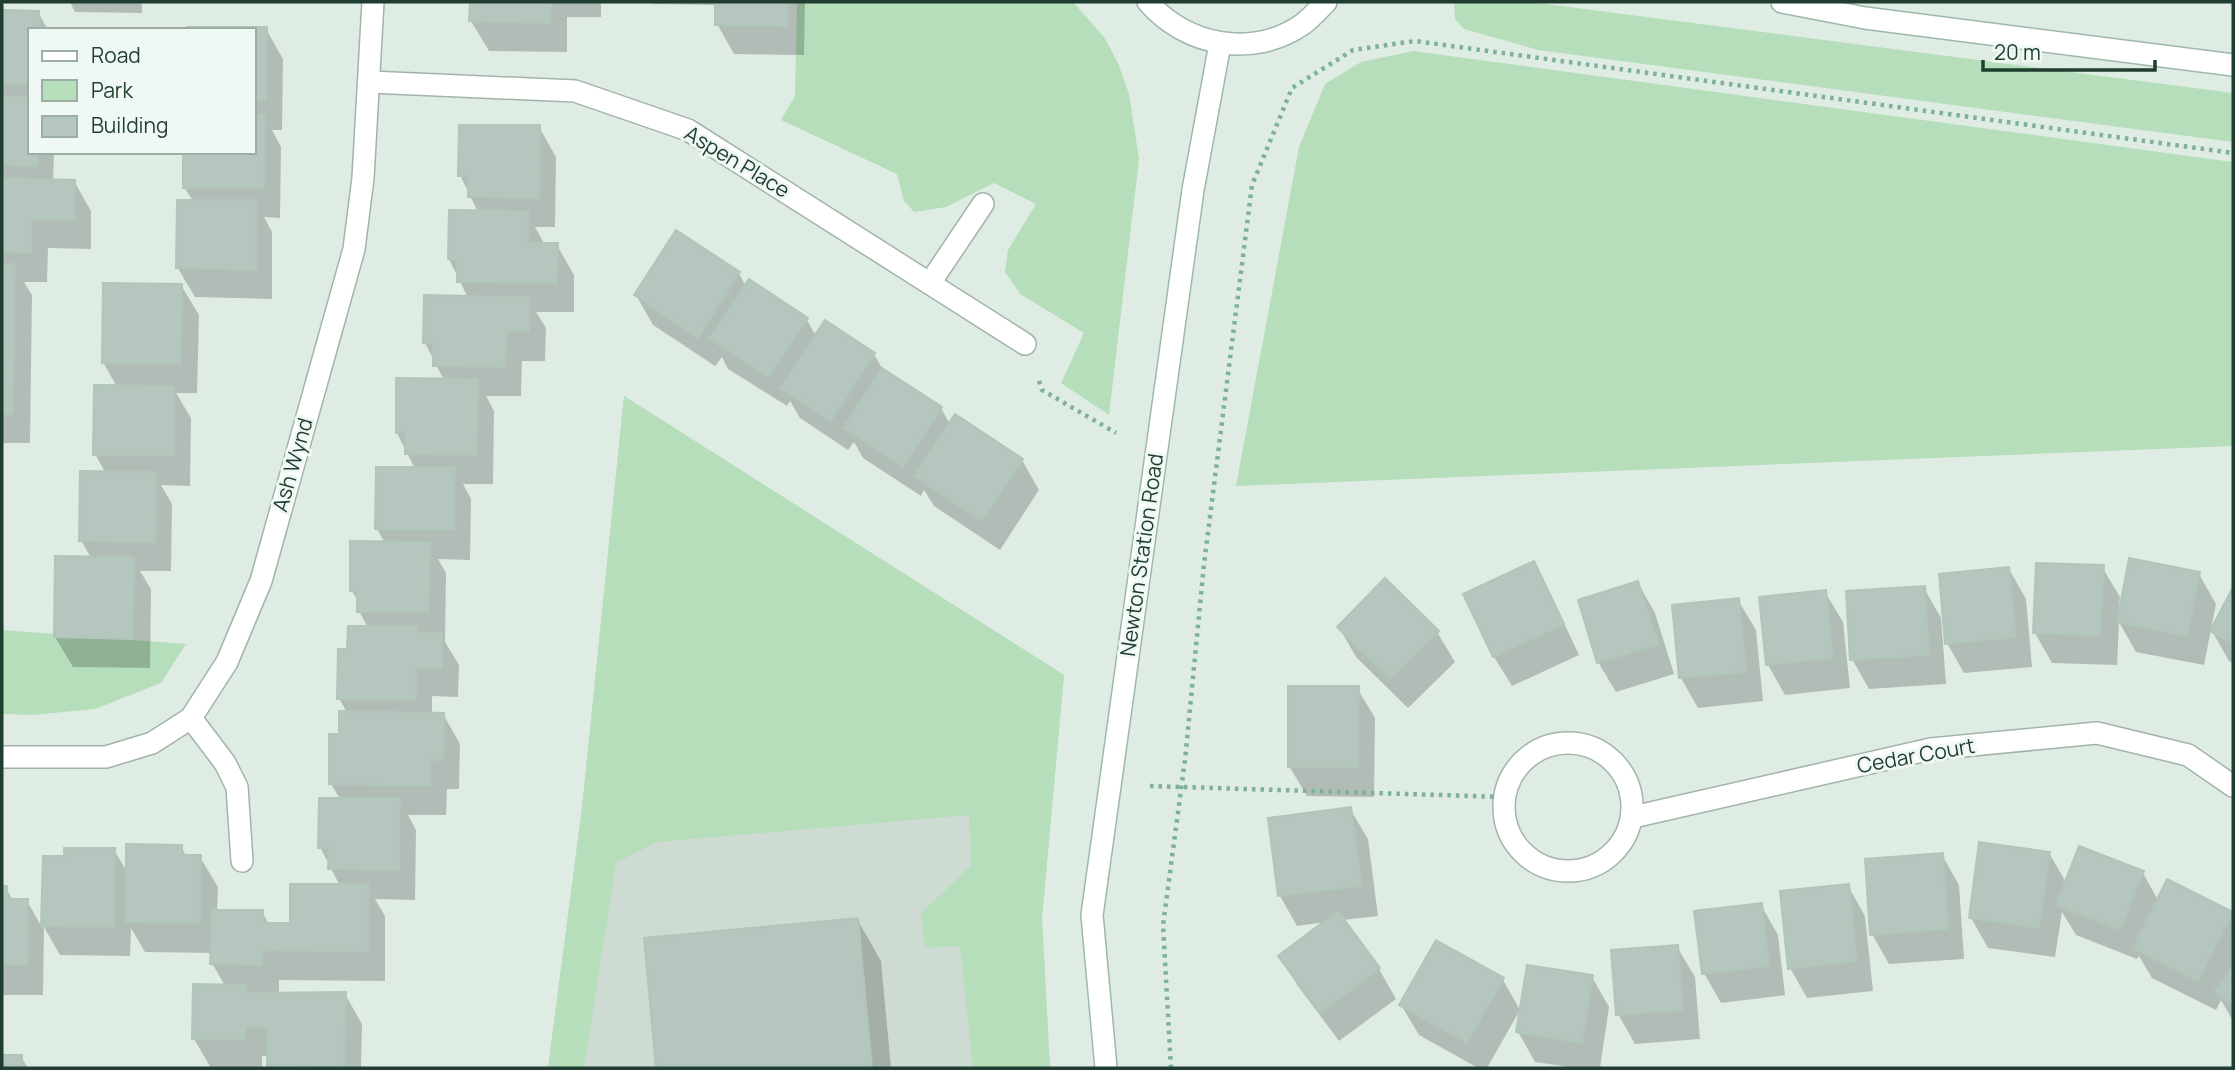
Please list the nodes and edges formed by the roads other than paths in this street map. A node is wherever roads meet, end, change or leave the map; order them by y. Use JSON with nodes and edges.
{"nodes":[{"id":1,"x":373,"y":2,"type":"edge"},
{"id":2,"x":1148,"y":2,"type":"edge"},
{"id":3,"x":1326,"y":2,"type":"edge"},
{"id":4,"x":1782,"y":2,"type":"edge"},
{"id":5,"x":1220,"y":44,"type":"junction"},
{"id":6,"x":2233,"y":65,"type":"edge"},
{"id":7,"x":370,"y":82,"type":"junction"},
{"id":8,"x":984,"y":204,"type":"dead end"},
{"id":9,"x":930,"y":283,"type":"junction"},
{"id":10,"x":1025,"y":344,"type":"road end"},
{"id":11,"x":191,"y":718,"type":"junction"},
{"id":12,"x":2,"y":757,"type":"edge"},
{"id":13,"x":2233,"y":786,"type":"edge"},
{"id":14,"x":1633,"y":817,"type":"junction"},
{"id":15,"x":242,"y":861,"type":"dead end"},
{"id":16,"x":1105,"y":1068,"type":"edge"}],
"edges":[{"from":1,"to":7,"type":"street","name":"Ash Wynd"},
{"from":2,"to":5,"type":"street"},
{"from":3,"to":5,"type":"street"},
{"from":4,"to":6,"type":"street"},
{"from":5,"to":16,"type":"street","name":"Newton Station Road"},
{"from":7,"to":9,"type":"street","name":"Aspen Place"},
{"from":7,"to":11,"type":"street","name":"Ash Wynd"},
{"from":8,"to":9,"type":"street"},
{"from":9,"to":10,"type":"street","name":"Aspen Place"},
{"from":11,"to":12,"type":"street","name":"Ash Wynd"},
{"from":11,"to":15,"type":"street"},
{"from":13,"to":14,"type":"street","name":"Cedar Court"},
{"from":14,"to":14,"type":"street"}]}
